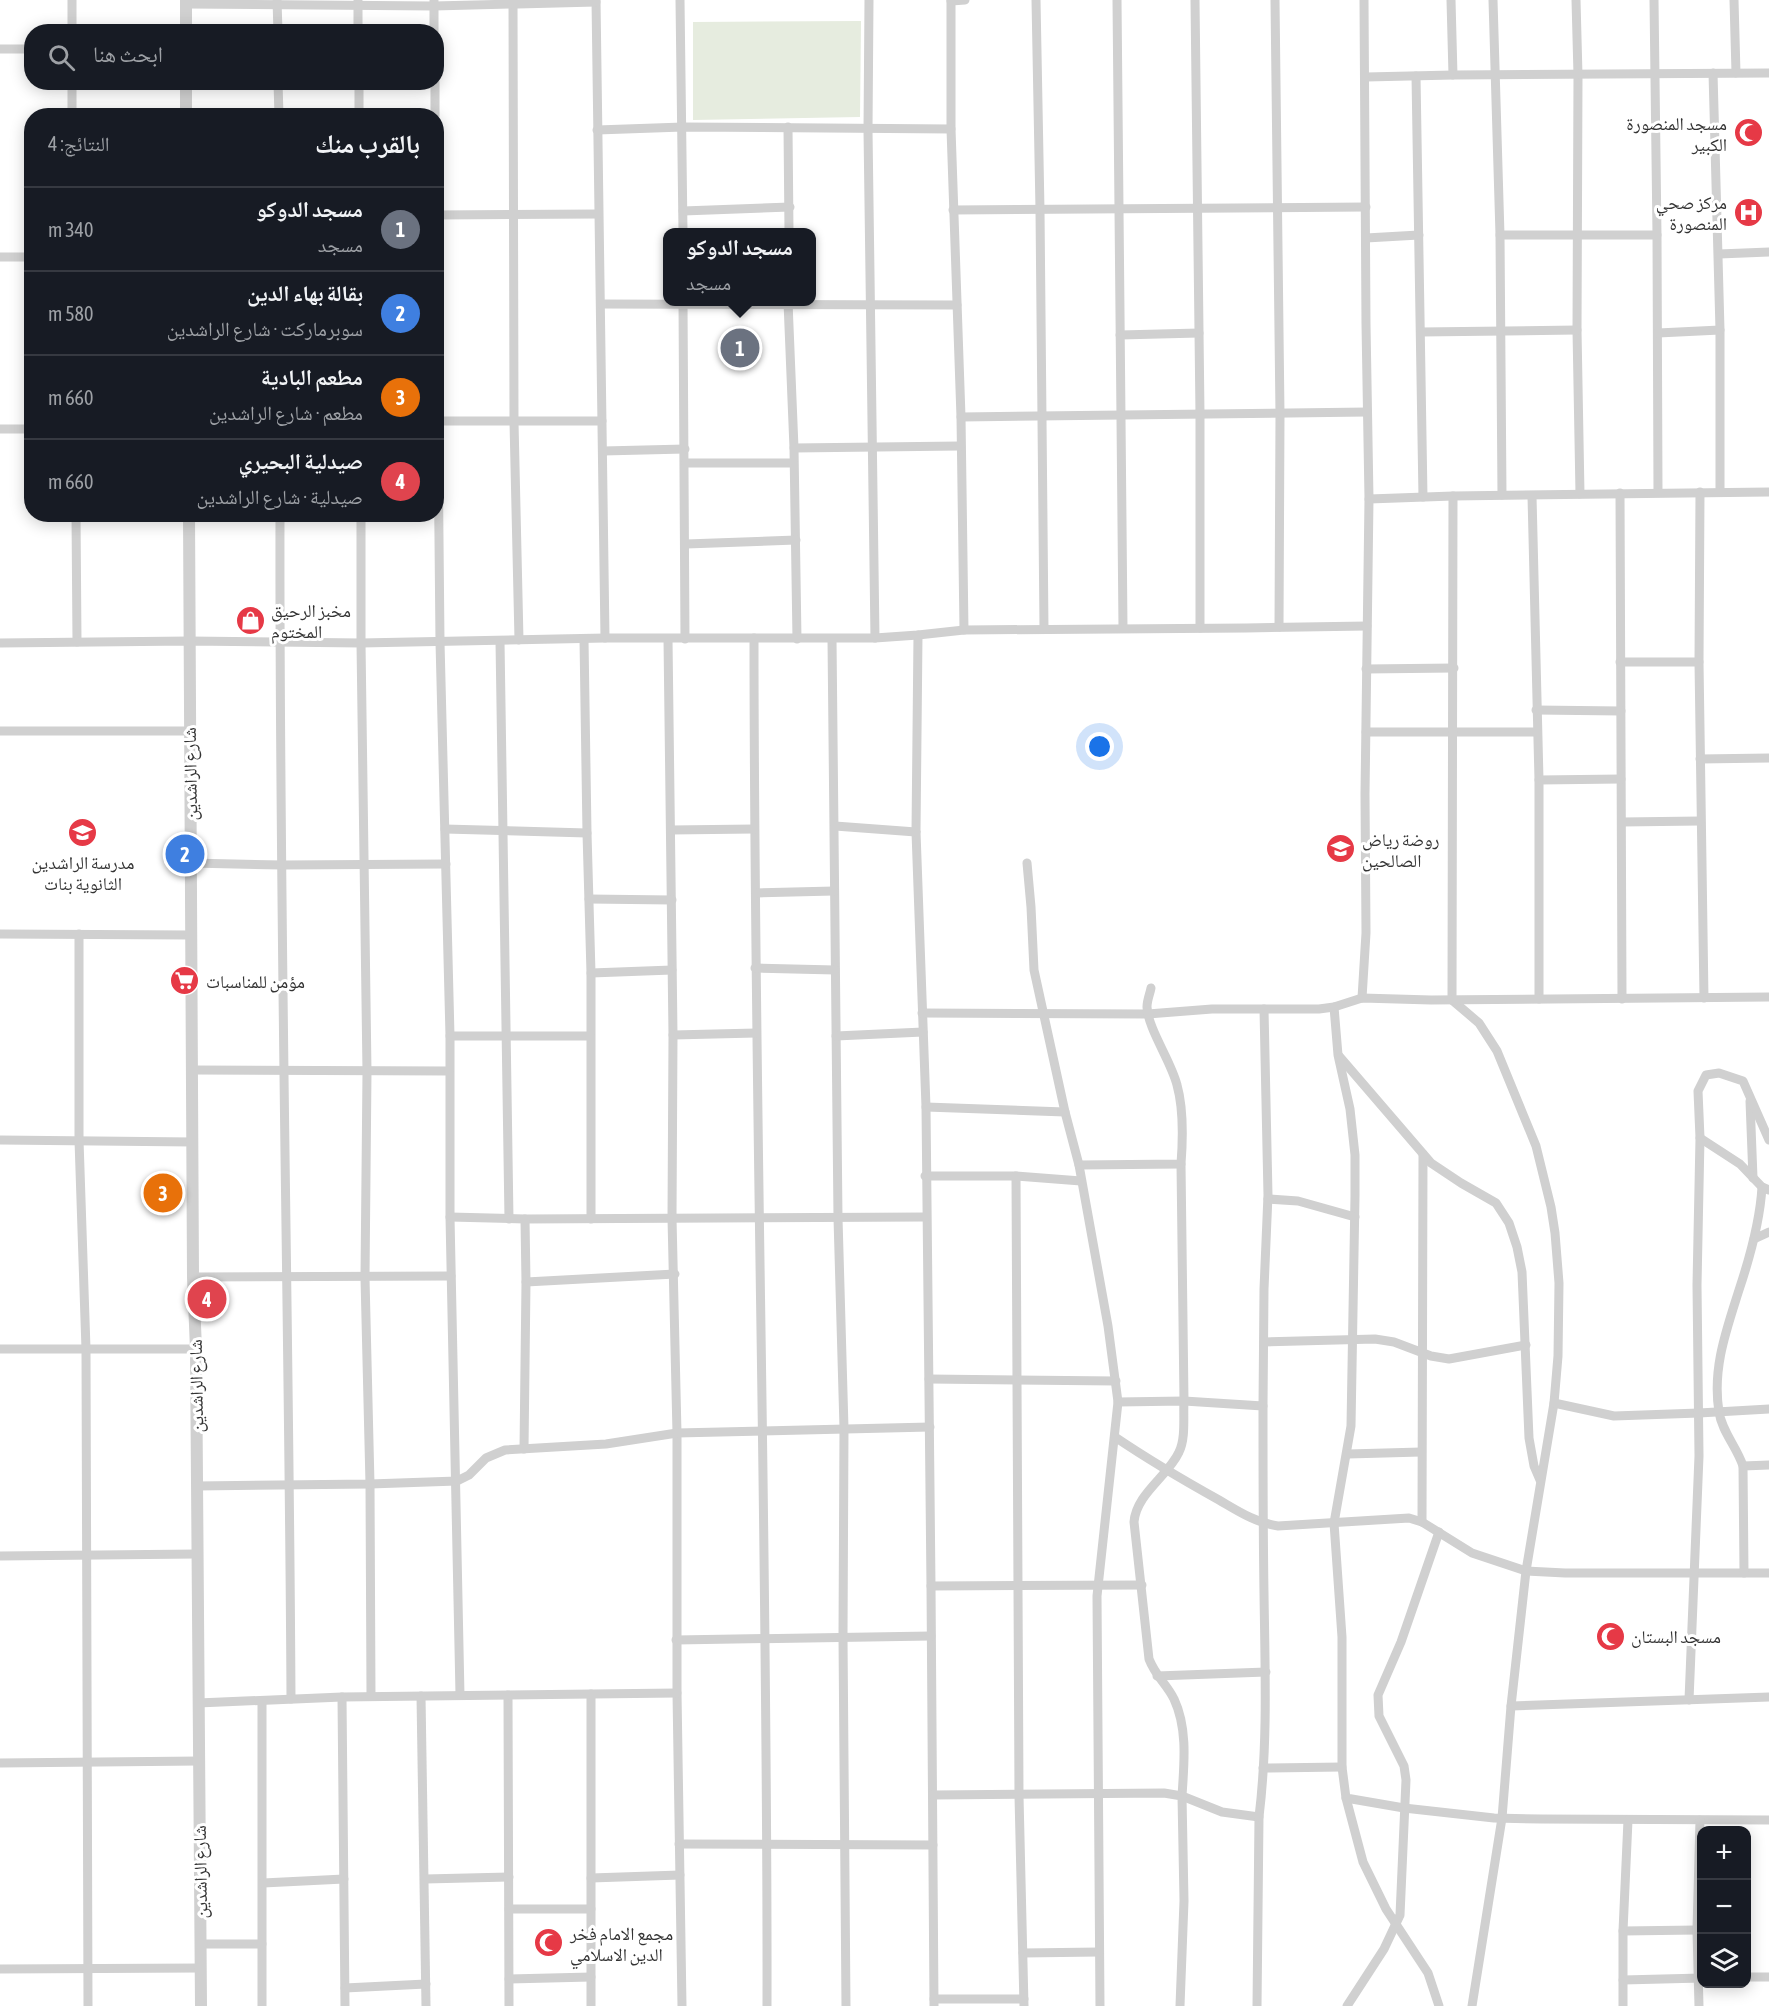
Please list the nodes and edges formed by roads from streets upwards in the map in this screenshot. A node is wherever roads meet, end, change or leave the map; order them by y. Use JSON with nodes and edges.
{"nodes":[{"id":1,"x":72,"y":0,"type":"edge"},
{"id":2,"x":680,"y":0,"type":"edge"},
{"id":3,"x":869,"y":0,"type":"edge"},
{"id":4,"x":951,"y":0,"type":"edge"},
{"id":5,"x":965,"y":0,"type":"edge"},
{"id":6,"x":1036,"y":0,"type":"edge"},
{"id":7,"x":1117,"y":0,"type":"edge"},
{"id":8,"x":1195,"y":0,"type":"edge"},
{"id":9,"x":1275,"y":0,"type":"edge"},
{"id":10,"x":1364,"y":0,"type":"edge"},
{"id":11,"x":1451,"y":0,"type":"edge"},
{"id":12,"x":1494,"y":0,"type":"edge"},
{"id":13,"x":1576,"y":0,"type":"edge"},
{"id":14,"x":1654,"y":0,"type":"edge"},
{"id":15,"x":1734,"y":0,"type":"edge"},
{"id":16,"x":596,"y":1,"type":"edge"},
{"id":17,"x":186,"y":2,"type":"edge"},
{"id":18,"x":277,"y":2,"type":"edge"},
{"id":19,"x":358,"y":2,"type":"edge"},
{"id":20,"x":513,"y":2,"type":"edge"},
{"id":21,"x":434,"y":3,"type":"edge"},
{"id":22,"x":72,"y":24,"type":"edge"},
{"id":23,"x":186,"y":24,"type":"edge"},
{"id":24,"x":278,"y":24,"type":"edge"},
{"id":25,"x":358,"y":24,"type":"edge"},
{"id":26,"x":434,"y":24,"type":"edge"},
{"id":27,"x":0,"y":49,"type":"edge"},
{"id":28,"x":24,"y":50,"type":"edge"},
{"id":29,"x":1713,"y":73,"type":"junction"},
{"id":30,"x":1736,"y":73,"type":"junction"},
{"id":31,"x":1769,"y":73,"type":"edge"},
{"id":32,"x":1656,"y":74,"type":"junction"},
{"id":33,"x":1453,"y":75,"type":"junction"},
{"id":34,"x":1495,"y":75,"type":"junction"},
{"id":35,"x":1578,"y":75,"type":"junction"},
{"id":36,"x":1416,"y":76,"type":"junction"},
{"id":37,"x":1366,"y":77,"type":"junction"},
{"id":38,"x":72,"y":90,"type":"edge"},
{"id":39,"x":186,"y":90,"type":"edge"},
{"id":40,"x":278,"y":90,"type":"edge"},
{"id":41,"x":359,"y":90,"type":"edge"},
{"id":42,"x":435,"y":90,"type":"edge"},
{"id":43,"x":72,"y":108,"type":"edge"},
{"id":44,"x":186,"y":108,"type":"edge"},
{"id":45,"x":279,"y":108,"type":"edge"},
{"id":46,"x":359,"y":108,"type":"edge"},
{"id":47,"x":435,"y":108,"type":"edge"},
{"id":48,"x":682,"y":127,"type":"junction"},
{"id":49,"x":788,"y":127,"type":"junction"},
{"id":50,"x":951,"y":129,"type":"junction"},
{"id":51,"x":597,"y":130,"type":"junction"},
{"id":52,"x":868,"y":130,"type":"junction"},
{"id":53,"x":790,"y":207,"type":"junction"},
{"id":54,"x":1366,"y":207,"type":"junction"},
{"id":55,"x":1120,"y":208,"type":"junction"},
{"id":56,"x":1278,"y":208,"type":"junction"},
{"id":57,"x":1198,"y":209,"type":"junction"},
{"id":58,"x":953,"y":210,"type":"junction"},
{"id":59,"x":1040,"y":210,"type":"junction"},
{"id":60,"x":683,"y":211,"type":"junction"},
{"id":61,"x":513,"y":213,"type":"junction"},
{"id":62,"x":598,"y":214,"type":"junction"},
{"id":63,"x":444,"y":215,"type":"edge"},
{"id":64,"x":683,"y":228,"type":"edge"},
{"id":65,"x":789,"y":228,"type":"edge"},
{"id":66,"x":1577,"y":234,"type":"junction"},
{"id":67,"x":1419,"y":235,"type":"junction"},
{"id":68,"x":1500,"y":235,"type":"junction"},
{"id":69,"x":1657,"y":235,"type":"junction"},
{"id":70,"x":1366,"y":238,"type":"junction"},
{"id":71,"x":1769,"y":252,"type":"edge"},
{"id":72,"x":1719,"y":254,"type":"junction"},
{"id":73,"x":24,"y":256,"type":"edge"},
{"id":74,"x":0,"y":257,"type":"edge"},
{"id":75,"x":663,"y":303,"type":"edge"},
{"id":76,"x":601,"y":304,"type":"junction"},
{"id":77,"x":816,"y":305,"type":"edge"},
{"id":78,"x":957,"y":305,"type":"junction"},
{"id":79,"x":683,"y":306,"type":"edge"},
{"id":80,"x":788,"y":306,"type":"edge"},
{"id":81,"x":870,"y":306,"type":"junction"},
{"id":82,"x":1577,"y":330,"type":"junction"},
{"id":83,"x":1720,"y":330,"type":"junction"},
{"id":84,"x":1500,"y":331,"type":"junction"},
{"id":85,"x":1421,"y":332,"type":"junction"},
{"id":86,"x":1200,"y":333,"type":"junction"},
{"id":87,"x":1658,"y":333,"type":"junction"},
{"id":88,"x":1120,"y":335,"type":"junction"},
{"id":89,"x":1367,"y":412,"type":"junction"},
{"id":90,"x":1200,"y":414,"type":"junction"},
{"id":91,"x":1280,"y":414,"type":"junction"},
{"id":92,"x":1041,"y":415,"type":"junction"},
{"id":93,"x":1119,"y":415,"type":"junction"},
{"id":94,"x":961,"y":417,"type":"junction"},
{"id":95,"x":444,"y":421,"type":"edge"},
{"id":96,"x":603,"y":421,"type":"junction"},
{"id":97,"x":514,"y":422,"type":"junction"},
{"id":98,"x":0,"y":429,"type":"edge"},
{"id":99,"x":24,"y":429,"type":"edge"},
{"id":100,"x":960,"y":446,"type":"junction"},
{"id":101,"x":873,"y":447,"type":"junction"},
{"id":102,"x":794,"y":448,"type":"junction"},
{"id":103,"x":685,"y":449,"type":"junction"},
{"id":104,"x":603,"y":451,"type":"junction"},
{"id":105,"x":686,"y":463,"type":"junction"},
{"id":106,"x":794,"y":463,"type":"junction"},
{"id":107,"x":1720,"y":491,"type":"junction"},
{"id":108,"x":1658,"y":492,"type":"junction"},
{"id":109,"x":1700,"y":492,"type":"junction"},
{"id":110,"x":1769,"y":492,"type":"edge"},
{"id":111,"x":1620,"y":493,"type":"junction"},
{"id":112,"x":1580,"y":494,"type":"junction"},
{"id":113,"x":1502,"y":495,"type":"junction"},
{"id":114,"x":1453,"y":496,"type":"junction"},
{"id":115,"x":1532,"y":496,"type":"junction"},
{"id":116,"x":1423,"y":498,"type":"junction"},
{"id":117,"x":1369,"y":499,"type":"junction"},
{"id":118,"x":76,"y":522,"type":"edge"},
{"id":119,"x":189,"y":522,"type":"edge"},
{"id":120,"x":280,"y":522,"type":"edge"},
{"id":121,"x":361,"y":522,"type":"edge"},
{"id":122,"x":438,"y":522,"type":"edge"},
{"id":123,"x":796,"y":540,"type":"junction"},
{"id":124,"x":686,"y":544,"type":"junction"},
{"id":125,"x":1367,"y":626,"type":"junction"},
{"id":126,"x":1279,"y":627,"type":"junction"},
{"id":127,"x":1123,"y":628,"type":"junction"},
{"id":128,"x":1200,"y":628,"type":"junction"},
{"id":129,"x":1044,"y":629,"type":"junction"},
{"id":130,"x":964,"y":630,"type":"junction"},
{"id":131,"x":918,"y":636,"type":"junction"},
{"id":132,"x":605,"y":638,"type":"junction"},
{"id":133,"x":754,"y":638,"type":"junction"},
{"id":134,"x":875,"y":638,"type":"junction"},
{"id":135,"x":584,"y":639,"type":"junction"},
{"id":136,"x":668,"y":639,"type":"junction"},
{"id":137,"x":685,"y":639,"type":"junction"},
{"id":138,"x":797,"y":639,"type":"junction"},
{"id":139,"x":832,"y":639,"type":"junction"},
{"id":140,"x":519,"y":640,"type":"junction"},
{"id":141,"x":189,"y":641,"type":"junction"},
{"id":142,"x":500,"y":641,"type":"junction"},
{"id":143,"x":77,"y":642,"type":"junction"},
{"id":144,"x":280,"y":642,"type":"junction"},
{"id":145,"x":440,"y":642,"type":"junction"},
{"id":146,"x":0,"y":643,"type":"edge"},
{"id":147,"x":361,"y":643,"type":"junction"},
{"id":148,"x":1620,"y":662,"type":"junction"},
{"id":149,"x":1699,"y":662,"type":"junction"},
{"id":150,"x":1454,"y":668,"type":"junction"},
{"id":151,"x":1366,"y":669,"type":"junction"},
{"id":152,"x":1536,"y":710,"type":"junction"},
{"id":153,"x":1621,"y":711,"type":"junction"},
{"id":154,"x":189,"y":730,"type":"junction"},
{"id":155,"x":0,"y":731,"type":"edge"},
{"id":156,"x":1366,"y":732,"type":"junction"},
{"id":157,"x":1454,"y":732,"type":"junction"},
{"id":158,"x":1536,"y":732,"type":"junction"},
{"id":159,"x":1769,"y":758,"type":"edge"},
{"id":160,"x":1700,"y":759,"type":"junction"},
{"id":161,"x":1621,"y":779,"type":"junction"},
{"id":162,"x":1539,"y":780,"type":"junction"},
{"id":163,"x":1700,"y":821,"type":"junction"},
{"id":164,"x":1622,"y":822,"type":"junction"},
{"id":165,"x":835,"y":826,"type":"junction"},
{"id":166,"x":445,"y":829,"type":"junction"},
{"id":167,"x":754,"y":829,"type":"junction"},
{"id":168,"x":503,"y":830,"type":"junction"},
{"id":169,"x":671,"y":830,"type":"junction"},
{"id":170,"x":916,"y":832,"type":"junction"},
{"id":171,"x":586,"y":833,"type":"junction"},
{"id":172,"x":191,"y":863,"type":"junction"},
{"id":173,"x":1027,"y":863,"type":"dead end"},
{"id":174,"x":364,"y":864,"type":"junction"},
{"id":175,"x":446,"y":864,"type":"junction"},
{"id":176,"x":282,"y":865,"type":"junction"},
{"id":177,"x":834,"y":891,"type":"junction"},
{"id":178,"x":756,"y":893,"type":"junction"},
{"id":179,"x":589,"y":899,"type":"junction"},
{"id":180,"x":672,"y":900,"type":"junction"},
{"id":181,"x":0,"y":934,"type":"edge"},
{"id":182,"x":79,"y":934,"type":"junction"},
{"id":183,"x":191,"y":935,"type":"junction"},
{"id":184,"x":755,"y":968,"type":"junction"},
{"id":185,"x":672,"y":970,"type":"junction"},
{"id":186,"x":835,"y":970,"type":"junction"},
{"id":187,"x":591,"y":973,"type":"junction"},
{"id":188,"x":1152,"y":988,"type":"dead end"},
{"id":189,"x":1769,"y":997,"type":"edge"},
{"id":190,"x":1362,"y":998,"type":"junction"},
{"id":191,"x":1704,"y":998,"type":"junction"},
{"id":192,"x":1539,"y":999,"type":"junction"},
{"id":193,"x":1622,"y":999,"type":"junction"},
{"id":194,"x":1452,"y":1000,"type":"junction"},
{"id":195,"x":1334,"y":1007,"type":"junction"},
{"id":196,"x":1264,"y":1009,"type":"junction"},
{"id":197,"x":922,"y":1012,"type":"junction"},
{"id":198,"x":1043,"y":1013,"type":"junction"},
{"id":199,"x":1148,"y":1014,"type":"junction"},
{"id":200,"x":923,"y":1032,"type":"junction"},
{"id":201,"x":756,"y":1033,"type":"junction"},
{"id":202,"x":673,"y":1035,"type":"junction"},
{"id":203,"x":450,"y":1036,"type":"junction"},
{"id":204,"x":590,"y":1036,"type":"junction"},
{"id":205,"x":836,"y":1036,"type":"junction"},
{"id":206,"x":507,"y":1037,"type":"junction"},
{"id":207,"x":1338,"y":1055,"type":"junction"},
{"id":208,"x":193,"y":1070,"type":"junction"},
{"id":209,"x":449,"y":1071,"type":"junction"},
{"id":210,"x":283,"y":1072,"type":"junction"},
{"id":211,"x":367,"y":1072,"type":"junction"},
{"id":212,"x":1749,"y":1096,"type":"junction"},
{"id":213,"x":926,"y":1107,"type":"junction"},
{"id":214,"x":1065,"y":1112,"type":"junction"},
{"id":215,"x":1700,"y":1138,"type":"junction"},
{"id":216,"x":0,"y":1140,"type":"edge"},
{"id":217,"x":78,"y":1140,"type":"junction"},
{"id":218,"x":1769,"y":1140,"type":"edge"},
{"id":219,"x":193,"y":1142,"type":"junction"},
{"id":220,"x":1422,"y":1154,"type":"junction"},
{"id":221,"x":1181,"y":1164,"type":"junction"},
{"id":222,"x":1079,"y":1165,"type":"junction"},
{"id":223,"x":925,"y":1176,"type":"junction"},
{"id":224,"x":1016,"y":1176,"type":"junction"},
{"id":225,"x":1753,"y":1178,"type":"junction"},
{"id":226,"x":1081,"y":1181,"type":"junction"},
{"id":227,"x":1766,"y":1188,"type":"edge"},
{"id":228,"x":1268,"y":1199,"type":"junction"},
{"id":229,"x":450,"y":1217,"type":"junction"},
{"id":230,"x":758,"y":1217,"type":"junction"},
{"id":231,"x":926,"y":1217,"type":"junction"},
{"id":232,"x":1355,"y":1217,"type":"junction"},
{"id":233,"x":672,"y":1218,"type":"junction"},
{"id":234,"x":838,"y":1218,"type":"junction"},
{"id":235,"x":509,"y":1219,"type":"junction"},
{"id":236,"x":525,"y":1219,"type":"junction"},
{"id":237,"x":591,"y":1219,"type":"junction"},
{"id":238,"x":1769,"y":1232,"type":"edge"},
{"id":239,"x":1754,"y":1239,"type":"junction"},
{"id":240,"x":675,"y":1274,"type":"junction"},
{"id":241,"x":288,"y":1276,"type":"junction"},
{"id":242,"x":452,"y":1276,"type":"junction"},
{"id":243,"x":193,"y":1277,"type":"junction"},
{"id":244,"x":365,"y":1278,"type":"junction"},
{"id":245,"x":526,"y":1282,"type":"junction"},
{"id":246,"x":1352,"y":1339,"type":"junction"},
{"id":247,"x":1264,"y":1342,"type":"junction"},
{"id":248,"x":1526,"y":1345,"type":"junction"},
{"id":249,"x":0,"y":1349,"type":"edge"},
{"id":250,"x":86,"y":1349,"type":"junction"},
{"id":251,"x":196,"y":1349,"type":"junction"},
{"id":252,"x":1422,"y":1354,"type":"junction"},
{"id":253,"x":929,"y":1379,"type":"junction"},
{"id":254,"x":1018,"y":1381,"type":"junction"},
{"id":255,"x":1116,"y":1381,"type":"junction"},
{"id":256,"x":1184,"y":1401,"type":"junction"},
{"id":257,"x":1118,"y":1402,"type":"junction"},
{"id":258,"x":1554,"y":1403,"type":"junction"},
{"id":259,"x":1263,"y":1406,"type":"junction"},
{"id":260,"x":1769,"y":1409,"type":"edge"},
{"id":261,"x":1719,"y":1412,"type":"junction"},
{"id":262,"x":1699,"y":1413,"type":"junction"},
{"id":263,"x":930,"y":1427,"type":"junction"},
{"id":264,"x":844,"y":1428,"type":"junction"},
{"id":265,"x":763,"y":1430,"type":"junction"},
{"id":266,"x":677,"y":1433,"type":"junction"},
{"id":267,"x":1115,"y":1437,"type":"junction"},
{"id":268,"x":524,"y":1449,"type":"junction"},
{"id":269,"x":1421,"y":1452,"type":"junction"},
{"id":270,"x":1348,"y":1454,"type":"junction"},
{"id":271,"x":1769,"y":1465,"type":"edge"},
{"id":272,"x":1743,"y":1466,"type":"junction"},
{"id":273,"x":1166,"y":1469,"type":"junction"},
{"id":274,"x":1540,"y":1480,"type":"junction"},
{"id":275,"x":457,"y":1481,"type":"junction"},
{"id":276,"x":370,"y":1484,"type":"junction"},
{"id":277,"x":290,"y":1485,"type":"junction"},
{"id":278,"x":197,"y":1486,"type":"junction"},
{"id":279,"x":1422,"y":1522,"type":"junction"},
{"id":280,"x":1334,"y":1523,"type":"junction"},
{"id":281,"x":1263,"y":1524,"type":"junction"},
{"id":282,"x":1439,"y":1532,"type":"junction"},
{"id":283,"x":197,"y":1554,"type":"junction"},
{"id":284,"x":88,"y":1555,"type":"junction"},
{"id":285,"x":0,"y":1556,"type":"edge"},
{"id":286,"x":1526,"y":1570,"type":"junction"},
{"id":287,"x":1744,"y":1573,"type":"junction"},
{"id":288,"x":1769,"y":1573,"type":"edge"},
{"id":289,"x":1694,"y":1574,"type":"junction"},
{"id":290,"x":1142,"y":1585,"type":"junction"},
{"id":291,"x":932,"y":1586,"type":"junction"},
{"id":292,"x":1019,"y":1586,"type":"junction"},
{"id":293,"x":1098,"y":1587,"type":"junction"},
{"id":294,"x":931,"y":1636,"type":"junction"},
{"id":295,"x":843,"y":1637,"type":"junction"},
{"id":296,"x":765,"y":1639,"type":"junction"},
{"id":297,"x":676,"y":1640,"type":"junction"},
{"id":298,"x":1266,"y":1672,"type":"junction"},
{"id":299,"x":1157,"y":1676,"type":"junction"},
{"id":300,"x":677,"y":1693,"type":"junction"},
{"id":301,"x":591,"y":1694,"type":"junction"},
{"id":302,"x":460,"y":1695,"type":"junction"},
{"id":303,"x":508,"y":1695,"type":"junction"},
{"id":304,"x":342,"y":1696,"type":"junction"},
{"id":305,"x":371,"y":1696,"type":"junction"},
{"id":306,"x":421,"y":1696,"type":"junction"},
{"id":307,"x":1769,"y":1697,"type":"edge"},
{"id":308,"x":291,"y":1699,"type":"junction"},
{"id":309,"x":1689,"y":1700,"type":"junction"},
{"id":310,"x":262,"y":1701,"type":"junction"},
{"id":311,"x":198,"y":1703,"type":"junction"},
{"id":312,"x":1511,"y":1706,"type":"junction"},
{"id":313,"x":198,"y":1761,"type":"junction"},
{"id":314,"x":88,"y":1762,"type":"junction"},
{"id":315,"x":0,"y":1763,"type":"edge"},
{"id":316,"x":1342,"y":1767,"type":"junction"},
{"id":317,"x":1263,"y":1768,"type":"junction"},
{"id":318,"x":1100,"y":1794,"type":"junction"},
{"id":319,"x":933,"y":1795,"type":"junction"},
{"id":320,"x":1019,"y":1796,"type":"junction"},
{"id":321,"x":1182,"y":1796,"type":"junction"},
{"id":322,"x":1347,"y":1798,"type":"junction"},
{"id":323,"x":1404,"y":1808,"type":"junction"},
{"id":324,"x":1259,"y":1817,"type":"junction"},
{"id":325,"x":1502,"y":1818,"type":"junction"},
{"id":326,"x":1628,"y":1820,"type":"junction"},
{"id":327,"x":1700,"y":1820,"type":"junction"},
{"id":328,"x":1769,"y":1820,"type":"edge"},
{"id":329,"x":679,"y":1844,"type":"junction"},
{"id":330,"x":845,"y":1844,"type":"junction"},
{"id":331,"x":767,"y":1845,"type":"junction"},
{"id":332,"x":933,"y":1845,"type":"junction"},
{"id":333,"x":680,"y":1875,"type":"junction"},
{"id":334,"x":509,"y":1877,"type":"junction"},
{"id":335,"x":591,"y":1878,"type":"junction"},
{"id":336,"x":344,"y":1879,"type":"junction"},
{"id":337,"x":425,"y":1879,"type":"junction"},
{"id":338,"x":1698,"y":1880,"type":"edge"},
{"id":339,"x":263,"y":1883,"type":"junction"},
{"id":340,"x":509,"y":1909,"type":"junction"},
{"id":341,"x":591,"y":1909,"type":"junction"},
{"id":342,"x":1397,"y":1925,"type":"junction"},
{"id":343,"x":1697,"y":1930,"type":"edge"},
{"id":344,"x":1623,"y":1931,"type":"junction"},
{"id":345,"x":201,"y":1944,"type":"junction"},
{"id":346,"x":262,"y":1944,"type":"junction"},
{"id":347,"x":1099,"y":1952,"type":"junction"},
{"id":348,"x":1023,"y":1953,"type":"junction"},
{"id":349,"x":88,"y":1967,"type":"junction"},
{"id":350,"x":201,"y":1968,"type":"junction"},
{"id":351,"x":0,"y":1969,"type":"edge"},
{"id":352,"x":591,"y":1977,"type":"junction"},
{"id":353,"x":1751,"y":1977,"type":"edge"},
{"id":354,"x":1769,"y":1977,"type":"edge"},
{"id":355,"x":509,"y":1978,"type":"junction"},
{"id":356,"x":1697,"y":1978,"type":"edge"},
{"id":357,"x":1623,"y":1980,"type":"junction"},
{"id":358,"x":426,"y":1984,"type":"junction"},
{"id":359,"x":345,"y":1988,"type":"junction"},
{"id":360,"x":1700,"y":1988,"type":"edge"},
{"id":361,"x":1024,"y":2002,"type":"edge"},
{"id":362,"x":934,"y":2003,"type":"edge"},
{"id":363,"x":88,"y":2006,"type":"edge"},
{"id":364,"x":201,"y":2006,"type":"edge"},
{"id":365,"x":262,"y":2006,"type":"edge"},
{"id":366,"x":345,"y":2006,"type":"edge"},
{"id":367,"x":426,"y":2006,"type":"edge"},
{"id":368,"x":509,"y":2006,"type":"edge"},
{"id":369,"x":591,"y":2006,"type":"edge"},
{"id":370,"x":682,"y":2006,"type":"edge"},
{"id":371,"x":767,"y":2006,"type":"edge"},
{"id":372,"x":846,"y":2006,"type":"edge"},
{"id":373,"x":1100,"y":2006,"type":"edge"},
{"id":374,"x":1180,"y":2006,"type":"edge"},
{"id":375,"x":1257,"y":2006,"type":"edge"},
{"id":376,"x":1347,"y":2006,"type":"edge"},
{"id":377,"x":1439,"y":2006,"type":"edge"},
{"id":378,"x":1472,"y":2006,"type":"edge"},
{"id":379,"x":1623,"y":2006,"type":"edge"},
{"id":380,"x":1699,"y":2006,"type":"edge"}],
"edges":[{"from":1,"to":22,"type":"street"},
{"from":2,"to":48,"type":"street"},
{"from":3,"to":52,"type":"street"},
{"from":4,"to":5,"type":"street"},
{"from":4,"to":50,"type":"street"},
{"from":6,"to":59,"type":"street"},
{"from":7,"to":55,"type":"street"},
{"from":8,"to":57,"type":"street"},
{"from":9,"to":56,"type":"street"},
{"from":10,"to":37,"type":"street"},
{"from":11,"to":33,"type":"street"},
{"from":12,"to":34,"type":"street"},
{"from":13,"to":35,"type":"street"},
{"from":14,"to":32,"type":"street"},
{"from":15,"to":30,"type":"street"},
{"from":16,"to":20,"type":"street"},
{"from":16,"to":51,"type":"street"},
{"from":17,"to":18,"type":"street"},
{"from":17,"to":23,"type":"street"},
{"from":18,"to":19,"type":"street"},
{"from":18,"to":24,"type":"street"},
{"from":19,"to":21,"type":"street"},
{"from":19,"to":25,"type":"street"},
{"from":20,"to":21,"type":"street"},
{"from":20,"to":61,"type":"street"},
{"from":21,"to":26,"type":"street"},
{"from":27,"to":28,"type":"street"},
{"from":29,"to":30,"type":"street"},
{"from":29,"to":32,"type":"street"},
{"from":29,"to":72,"type":"street"},
{"from":30,"to":31,"type":"street"},
{"from":32,"to":35,"type":"street"},
{"from":32,"to":69,"type":"street"},
{"from":33,"to":34,"type":"street"},
{"from":33,"to":36,"type":"street"},
{"from":34,"to":35,"type":"street"},
{"from":34,"to":68,"type":"street"},
{"from":35,"to":66,"type":"street"},
{"from":36,"to":37,"type":"street"},
{"from":36,"to":67,"type":"street"},
{"from":37,"to":54,"type":"street"},
{"from":38,"to":43,"type":"street"},
{"from":39,"to":44,"type":"street"},
{"from":40,"to":45,"type":"street"},
{"from":41,"to":46,"type":"street"},
{"from":42,"to":47,"type":"street"},
{"from":48,"to":49,"type":"street"},
{"from":48,"to":51,"type":"street"},
{"from":48,"to":60,"type":"street"},
{"from":49,"to":52,"type":"street"},
{"from":49,"to":53,"type":"street"},
{"from":50,"to":52,"type":"street"},
{"from":50,"to":58,"type":"street"},
{"from":51,"to":62,"type":"street"},
{"from":52,"to":81,"type":"street"},
{"from":53,"to":60,"type":"street"},
{"from":53,"to":65,"type":"street"},
{"from":54,"to":56,"type":"street"},
{"from":54,"to":70,"type":"street"},
{"from":55,"to":57,"type":"street"},
{"from":55,"to":59,"type":"street"},
{"from":55,"to":88,"type":"street"},
{"from":56,"to":57,"type":"street"},
{"from":56,"to":91,"type":"street"},
{"from":57,"to":86,"type":"street"},
{"from":58,"to":59,"type":"street"},
{"from":58,"to":78,"type":"street"},
{"from":59,"to":92,"type":"street"},
{"from":60,"to":64,"type":"street"},
{"from":61,"to":62,"type":"street"},
{"from":61,"to":63,"type":"street"},
{"from":61,"to":97,"type":"street"},
{"from":62,"to":76,"type":"street"},
{"from":66,"to":68,"type":"street"},
{"from":66,"to":69,"type":"street"},
{"from":66,"to":82,"type":"street"},
{"from":67,"to":70,"type":"street"},
{"from":67,"to":85,"type":"street"},
{"from":68,"to":84,"type":"street"},
{"from":69,"to":87,"type":"street"},
{"from":70,"to":89,"type":"street"},
{"from":71,"to":72,"type":"street"},
{"from":72,"to":83,"type":"street"},
{"from":73,"to":74,"type":"street"},
{"from":75,"to":76,"type":"street"},
{"from":76,"to":96,"type":"street"},
{"from":77,"to":81,"type":"street"},
{"from":78,"to":81,"type":"street"},
{"from":78,"to":94,"type":"street"},
{"from":79,"to":103,"type":"street"},
{"from":80,"to":102,"type":"street"},
{"from":81,"to":101,"type":"street"},
{"from":82,"to":84,"type":"street"},
{"from":82,"to":112,"type":"street"},
{"from":83,"to":87,"type":"street"},
{"from":83,"to":107,"type":"street"},
{"from":84,"to":85,"type":"street"},
{"from":84,"to":113,"type":"street"},
{"from":85,"to":116,"type":"street"},
{"from":86,"to":88,"type":"street"},
{"from":86,"to":90,"type":"street"},
{"from":87,"to":108,"type":"street"},
{"from":88,"to":93,"type":"street"},
{"from":89,"to":91,"type":"street"},
{"from":89,"to":117,"type":"street"},
{"from":90,"to":91,"type":"street"},
{"from":90,"to":93,"type":"street"},
{"from":90,"to":128,"type":"street"},
{"from":91,"to":126,"type":"street"},
{"from":92,"to":93,"type":"street"},
{"from":92,"to":94,"type":"street"},
{"from":92,"to":129,"type":"street"},
{"from":93,"to":127,"type":"street"},
{"from":94,"to":100,"type":"street"},
{"from":95,"to":97,"type":"street"},
{"from":96,"to":97,"type":"street"},
{"from":96,"to":104,"type":"street"},
{"from":97,"to":140,"type":"street"},
{"from":98,"to":99,"type":"street"},
{"from":100,"to":101,"type":"street"},
{"from":100,"to":130,"type":"street"},
{"from":101,"to":102,"type":"street"},
{"from":101,"to":134,"type":"street"},
{"from":102,"to":106,"type":"street"},
{"from":103,"to":104,"type":"street"},
{"from":103,"to":105,"type":"street"},
{"from":104,"to":132,"type":"street"},
{"from":105,"to":106,"type":"street"},
{"from":105,"to":124,"type":"street"},
{"from":106,"to":123,"type":"street"},
{"from":107,"to":109,"type":"street"},
{"from":107,"to":110,"type":"street"},
{"from":108,"to":109,"type":"street"},
{"from":108,"to":111,"type":"street"},
{"from":109,"to":149,"type":"street"},
{"from":111,"to":112,"type":"street"},
{"from":111,"to":148,"type":"street"},
{"from":112,"to":115,"type":"street"},
{"from":113,"to":114,"type":"street"},
{"from":113,"to":115,"type":"street"},
{"from":114,"to":116,"type":"street"},
{"from":114,"to":150,"type":"street"},
{"from":115,"to":152,"type":"street"},
{"from":116,"to":117,"type":"street"},
{"from":117,"to":125,"type":"street"},
{"from":118,"to":143,"type":"street"},
{"from":119,"to":141,"type":"street","name":"شارع الراشدين"},
{"from":120,"to":144,"type":"street"},
{"from":121,"to":147,"type":"street"},
{"from":122,"to":145,"type":"street"},
{"from":123,"to":124,"type":"street"},
{"from":123,"to":138,"type":"street"},
{"from":124,"to":137,"type":"street"},
{"from":125,"to":126,"type":"street"},
{"from":125,"to":151,"type":"street"},
{"from":126,"to":128,"type":"street"},
{"from":127,"to":128,"type":"street"},
{"from":127,"to":129,"type":"street"},
{"from":129,"to":130,"type":"street"},
{"from":130,"to":131,"type":"street"},
{"from":131,"to":134,"type":"street"},
{"from":131,"to":170,"type":"street"},
{"from":132,"to":135,"type":"street"},
{"from":132,"to":136,"type":"street"},
{"from":133,"to":137,"type":"street"},
{"from":133,"to":138,"type":"street"},
{"from":133,"to":167,"type":"street"},
{"from":134,"to":139,"type":"street"},
{"from":135,"to":140,"type":"street"},
{"from":135,"to":171,"type":"street"},
{"from":136,"to":137,"type":"street"},
{"from":136,"to":169,"type":"street"},
{"from":138,"to":139,"type":"street"},
{"from":139,"to":165,"type":"street"},
{"from":140,"to":142,"type":"street"},
{"from":141,"to":143,"type":"street"},
{"from":141,"to":144,"type":"street"},
{"from":141,"to":154,"type":"street","name":"شارع الراشدين"},
{"from":142,"to":145,"type":"street"},
{"from":142,"to":168,"type":"street"},
{"from":143,"to":146,"type":"street"},
{"from":144,"to":147,"type":"street"},
{"from":144,"to":176,"type":"street"},
{"from":145,"to":147,"type":"street"},
{"from":145,"to":166,"type":"street"},
{"from":147,"to":174,"type":"street"},
{"from":148,"to":149,"type":"street"},
{"from":148,"to":153,"type":"street"},
{"from":149,"to":160,"type":"street"},
{"from":150,"to":151,"type":"street"},
{"from":150,"to":157,"type":"street"},
{"from":151,"to":156,"type":"street"},
{"from":152,"to":153,"type":"street"},
{"from":152,"to":158,"type":"street"},
{"from":153,"to":161,"type":"street"},
{"from":154,"to":155,"type":"street"},
{"from":154,"to":172,"type":"street","name":"شارع الراشدين"},
{"from":156,"to":157,"type":"street"},
{"from":156,"to":190,"type":"street"},
{"from":157,"to":158,"type":"street"},
{"from":157,"to":194,"type":"street"},
{"from":158,"to":162,"type":"street"},
{"from":159,"to":160,"type":"street"},
{"from":160,"to":163,"type":"street"},
{"from":161,"to":162,"type":"street"},
{"from":161,"to":164,"type":"street"},
{"from":162,"to":192,"type":"street"},
{"from":163,"to":164,"type":"street"},
{"from":163,"to":191,"type":"street"},
{"from":164,"to":193,"type":"street"},
{"from":165,"to":170,"type":"street"},
{"from":165,"to":177,"type":"street"},
{"from":166,"to":168,"type":"street"},
{"from":166,"to":175,"type":"street"},
{"from":167,"to":169,"type":"street"},
{"from":167,"to":178,"type":"street"},
{"from":168,"to":171,"type":"street"},
{"from":168,"to":206,"type":"street"},
{"from":169,"to":180,"type":"street"},
{"from":170,"to":197,"type":"street"},
{"from":171,"to":179,"type":"street"},
{"from":172,"to":176,"type":"street"},
{"from":172,"to":183,"type":"street","name":"شارع الراشدين"},
{"from":173,"to":198,"type":"street"},
{"from":174,"to":175,"type":"street"},
{"from":174,"to":176,"type":"street"},
{"from":174,"to":211,"type":"street"},
{"from":175,"to":203,"type":"street"},
{"from":176,"to":210,"type":"street"},
{"from":177,"to":178,"type":"street"},
{"from":177,"to":186,"type":"street"},
{"from":178,"to":184,"type":"street"},
{"from":179,"to":180,"type":"street"},
{"from":179,"to":187,"type":"street"},
{"from":180,"to":185,"type":"street"},
{"from":181,"to":182,"type":"street"},
{"from":182,"to":183,"type":"street"},
{"from":182,"to":217,"type":"street"},
{"from":183,"to":208,"type":"street","name":"شارع الراشدين"},
{"from":184,"to":186,"type":"street"},
{"from":184,"to":201,"type":"street"},
{"from":185,"to":187,"type":"street"},
{"from":185,"to":202,"type":"street"},
{"from":186,"to":205,"type":"street"},
{"from":187,"to":204,"type":"street"},
{"from":188,"to":199,"type":"street"},
{"from":189,"to":191,"type":"street"},
{"from":190,"to":194,"type":"street"},
{"from":190,"to":195,"type":"street"},
{"from":191,"to":193,"type":"street"},
{"from":192,"to":193,"type":"street"},
{"from":192,"to":194,"type":"street"},
{"from":194,"to":258,"type":"street"},
{"from":195,"to":196,"type":"street"},
{"from":195,"to":207,"type":"street"},
{"from":196,"to":199,"type":"street"},
{"from":196,"to":228,"type":"street"},
{"from":197,"to":198,"type":"street"},
{"from":197,"to":200,"type":"street"},
{"from":198,"to":199,"type":"street"},
{"from":198,"to":214,"type":"street"},
{"from":199,"to":221,"type":"street"},
{"from":200,"to":205,"type":"street"},
{"from":200,"to":213,"type":"street"},
{"from":201,"to":202,"type":"street"},
{"from":201,"to":230,"type":"street"},
{"from":202,"to":233,"type":"street"},
{"from":203,"to":206,"type":"street"},
{"from":203,"to":209,"type":"street"},
{"from":204,"to":206,"type":"street"},
{"from":204,"to":237,"type":"street"},
{"from":205,"to":234,"type":"street"},
{"from":206,"to":235,"type":"street"},
{"from":207,"to":220,"type":"street"},
{"from":207,"to":232,"type":"street"},
{"from":208,"to":210,"type":"street"},
{"from":208,"to":219,"type":"street","name":"شارع الراشدين"},
{"from":209,"to":211,"type":"street"},
{"from":209,"to":229,"type":"street"},
{"from":210,"to":211,"type":"street"},
{"from":210,"to":241,"type":"street"},
{"from":211,"to":244,"type":"street"},
{"from":212,"to":215,"type":"street"},
{"from":212,"to":218,"type":"street"},
{"from":212,"to":225,"type":"street"},
{"from":213,"to":214,"type":"street"},
{"from":213,"to":223,"type":"street"},
{"from":214,"to":222,"type":"street"},
{"from":215,"to":225,"type":"street"},
{"from":215,"to":262,"type":"street"},
{"from":216,"to":217,"type":"street"},
{"from":217,"to":219,"type":"street"},
{"from":217,"to":250,"type":"street"},
{"from":219,"to":243,"type":"street","name":"شارع الراشدين"},
{"from":220,"to":248,"type":"street"},
{"from":220,"to":252,"type":"street"},
{"from":221,"to":222,"type":"street"},
{"from":221,"to":256,"type":"street"},
{"from":222,"to":226,"type":"street"},
{"from":223,"to":224,"type":"street"},
{"from":223,"to":231,"type":"street"},
{"from":224,"to":226,"type":"street"},
{"from":224,"to":254,"type":"street"},
{"from":225,"to":227,"type":"street"},
{"from":226,"to":255,"type":"street"},
{"from":227,"to":239,"type":"street"},
{"from":228,"to":232,"type":"street"},
{"from":228,"to":247,"type":"street"},
{"from":229,"to":235,"type":"street"},
{"from":229,"to":242,"type":"street"},
{"from":230,"to":233,"type":"street"},
{"from":230,"to":234,"type":"street"},
{"from":230,"to":265,"type":"street"},
{"from":231,"to":234,"type":"street"},
{"from":231,"to":253,"type":"street"},
{"from":232,"to":246,"type":"street"},
{"from":233,"to":237,"type":"street"},
{"from":233,"to":240,"type":"street"},
{"from":234,"to":264,"type":"street"},
{"from":235,"to":236,"type":"street"},
{"from":236,"to":237,"type":"street"},
{"from":236,"to":245,"type":"street"},
{"from":238,"to":239,"type":"street"},
{"from":239,"to":261,"type":"street"},
{"from":240,"to":245,"type":"street"},
{"from":240,"to":266,"type":"street"},
{"from":241,"to":243,"type":"street"},
{"from":241,"to":244,"type":"street"},
{"from":241,"to":277,"type":"street"},
{"from":242,"to":244,"type":"street"},
{"from":242,"to":275,"type":"street"},
{"from":243,"to":251,"type":"street","name":"شارع الراشدين"},
{"from":244,"to":276,"type":"street"},
{"from":245,"to":268,"type":"street"},
{"from":246,"to":247,"type":"street"},
{"from":246,"to":252,"type":"street"},
{"from":246,"to":270,"type":"street"},
{"from":247,"to":259,"type":"street"},
{"from":248,"to":252,"type":"street"},
{"from":248,"to":274,"type":"street"},
{"from":249,"to":250,"type":"street"},
{"from":250,"to":251,"type":"street"},
{"from":250,"to":284,"type":"street"},
{"from":251,"to":278,"type":"street","name":"شارع الراشدين"},
{"from":252,"to":269,"type":"street"},
{"from":253,"to":254,"type":"street"},
{"from":253,"to":263,"type":"street"},
{"from":254,"to":255,"type":"street"},
{"from":254,"to":292,"type":"street"},
{"from":255,"to":257,"type":"street"},
{"from":256,"to":257,"type":"street"},
{"from":256,"to":259,"type":"street"},
{"from":256,"to":273,"type":"street"},
{"from":257,"to":267,"type":"street"},
{"from":258,"to":262,"type":"street"},
{"from":258,"to":274,"type":"street"},
{"from":259,"to":281,"type":"street"},
{"from":260,"to":261,"type":"street"},
{"from":261,"to":262,"type":"street"},
{"from":261,"to":272,"type":"street"},
{"from":262,"to":289,"type":"street"},
{"from":263,"to":264,"type":"street"},
{"from":263,"to":291,"type":"street"},
{"from":264,"to":265,"type":"street"},
{"from":264,"to":295,"type":"street"},
{"from":265,"to":266,"type":"street"},
{"from":265,"to":296,"type":"street"},
{"from":266,"to":268,"type":"street"},
{"from":266,"to":297,"type":"street"},
{"from":267,"to":273,"type":"street"},
{"from":267,"to":293,"type":"street"},
{"from":268,"to":275,"type":"street"},
{"from":269,"to":270,"type":"street"},
{"from":269,"to":279,"type":"street"},
{"from":270,"to":280,"type":"street"},
{"from":271,"to":272,"type":"street"},
{"from":272,"to":287,"type":"street"},
{"from":273,"to":281,"type":"street"},
{"from":273,"to":290,"type":"street"},
{"from":274,"to":286,"type":"street"},
{"from":275,"to":276,"type":"street"},
{"from":275,"to":302,"type":"street"},
{"from":276,"to":277,"type":"street"},
{"from":276,"to":305,"type":"street"},
{"from":277,"to":278,"type":"street"},
{"from":277,"to":308,"type":"street"},
{"from":278,"to":283,"type":"street","name":"شارع الراشدين"},
{"from":279,"to":280,"type":"street"},
{"from":279,"to":282,"type":"street"},
{"from":280,"to":281,"type":"street"},
{"from":280,"to":316,"type":"street"},
{"from":281,"to":298,"type":"street"},
{"from":282,"to":286,"type":"street"},
{"from":282,"to":323,"type":"street"},
{"from":283,"to":284,"type":"street"},
{"from":283,"to":311,"type":"street","name":"شارع الراشدين"},
{"from":284,"to":285,"type":"street"},
{"from":284,"to":314,"type":"street"},
{"from":286,"to":289,"type":"street"},
{"from":286,"to":312,"type":"street"},
{"from":287,"to":288,"type":"street"},
{"from":287,"to":289,"type":"street"},
{"from":289,"to":309,"type":"street"},
{"from":290,"to":293,"type":"street"},
{"from":290,"to":299,"type":"street"},
{"from":291,"to":292,"type":"street"},
{"from":291,"to":294,"type":"street"},
{"from":292,"to":293,"type":"street"},
{"from":292,"to":320,"type":"street"},
{"from":293,"to":318,"type":"street"},
{"from":294,"to":295,"type":"street"},
{"from":294,"to":319,"type":"street"},
{"from":295,"to":296,"type":"street"},
{"from":295,"to":330,"type":"street"},
{"from":296,"to":297,"type":"street"},
{"from":296,"to":331,"type":"street"},
{"from":297,"to":300,"type":"street"},
{"from":298,"to":299,"type":"street"},
{"from":298,"to":317,"type":"street"},
{"from":299,"to":321,"type":"street"},
{"from":300,"to":301,"type":"street"},
{"from":300,"to":329,"type":"street"},
{"from":301,"to":303,"type":"street"},
{"from":301,"to":335,"type":"street"},
{"from":302,"to":303,"type":"street"},
{"from":302,"to":306,"type":"street"},
{"from":303,"to":334,"type":"street"},
{"from":304,"to":305,"type":"street"},
{"from":304,"to":308,"type":"street"},
{"from":304,"to":336,"type":"street"},
{"from":305,"to":306,"type":"street"},
{"from":306,"to":337,"type":"street"},
{"from":307,"to":309,"type":"street"},
{"from":308,"to":310,"type":"street"},
{"from":309,"to":312,"type":"street"},
{"from":310,"to":311,"type":"street"},
{"from":310,"to":339,"type":"street"},
{"from":311,"to":313,"type":"street","name":"شارع الراشدين"},
{"from":312,"to":325,"type":"street"},
{"from":313,"to":314,"type":"street"},
{"from":313,"to":345,"type":"street","name":"شارع الراشدين"},
{"from":314,"to":315,"type":"street"},
{"from":314,"to":349,"type":"street"},
{"from":316,"to":317,"type":"street"},
{"from":316,"to":322,"type":"street"},
{"from":317,"to":324,"type":"street"},
{"from":318,"to":320,"type":"street"},
{"from":318,"to":321,"type":"street"},
{"from":318,"to":347,"type":"street"},
{"from":319,"to":320,"type":"street"},
{"from":319,"to":332,"type":"street"},
{"from":320,"to":348,"type":"street"},
{"from":321,"to":324,"type":"street"},
{"from":321,"to":374,"type":"street"},
{"from":322,"to":323,"type":"street"},
{"from":322,"to":342,"type":"street"},
{"from":323,"to":325,"type":"street"},
{"from":323,"to":342,"type":"street"},
{"from":324,"to":375,"type":"street"},
{"from":325,"to":326,"type":"street"},
{"from":325,"to":378,"type":"street"},
{"from":326,"to":327,"type":"street"},
{"from":326,"to":344,"type":"street"},
{"from":327,"to":328,"type":"street"},
{"from":327,"to":338,"type":"street"},
{"from":329,"to":331,"type":"street"},
{"from":329,"to":333,"type":"street"},
{"from":330,"to":331,"type":"street"},
{"from":330,"to":332,"type":"street"},
{"from":330,"to":372,"type":"street"},
{"from":331,"to":371,"type":"street"},
{"from":332,"to":362,"type":"street"},
{"from":333,"to":335,"type":"street"},
{"from":333,"to":370,"type":"street"},
{"from":334,"to":337,"type":"street"},
{"from":334,"to":340,"type":"street"},
{"from":335,"to":341,"type":"street"},
{"from":336,"to":339,"type":"street"},
{"from":336,"to":359,"type":"street"},
{"from":337,"to":358,"type":"street"},
{"from":339,"to":346,"type":"street"},
{"from":340,"to":341,"type":"street"},
{"from":340,"to":355,"type":"street"},
{"from":341,"to":352,"type":"street"},
{"from":342,"to":376,"type":"street"},
{"from":342,"to":377,"type":"street"},
{"from":343,"to":344,"type":"street"},
{"from":344,"to":357,"type":"street"},
{"from":345,"to":346,"type":"street"},
{"from":345,"to":350,"type":"street","name":"شارع الراشدين"},
{"from":346,"to":365,"type":"street"},
{"from":347,"to":348,"type":"street"},
{"from":347,"to":373,"type":"street"},
{"from":348,"to":361,"type":"street"},
{"from":349,"to":350,"type":"street"},
{"from":349,"to":351,"type":"street"},
{"from":349,"to":363,"type":"street"},
{"from":350,"to":364,"type":"street","name":"شارع الراشدين"},
{"from":352,"to":355,"type":"street"},
{"from":352,"to":369,"type":"street"},
{"from":353,"to":354,"type":"street"},
{"from":355,"to":368,"type":"street"},
{"from":356,"to":357,"type":"street"},
{"from":357,"to":379,"type":"street"},
{"from":358,"to":359,"type":"street"},
{"from":358,"to":367,"type":"street"},
{"from":359,"to":366,"type":"street"},
{"from":360,"to":380,"type":"street"},
{"from":361,"to":362,"type":"street"}]}
